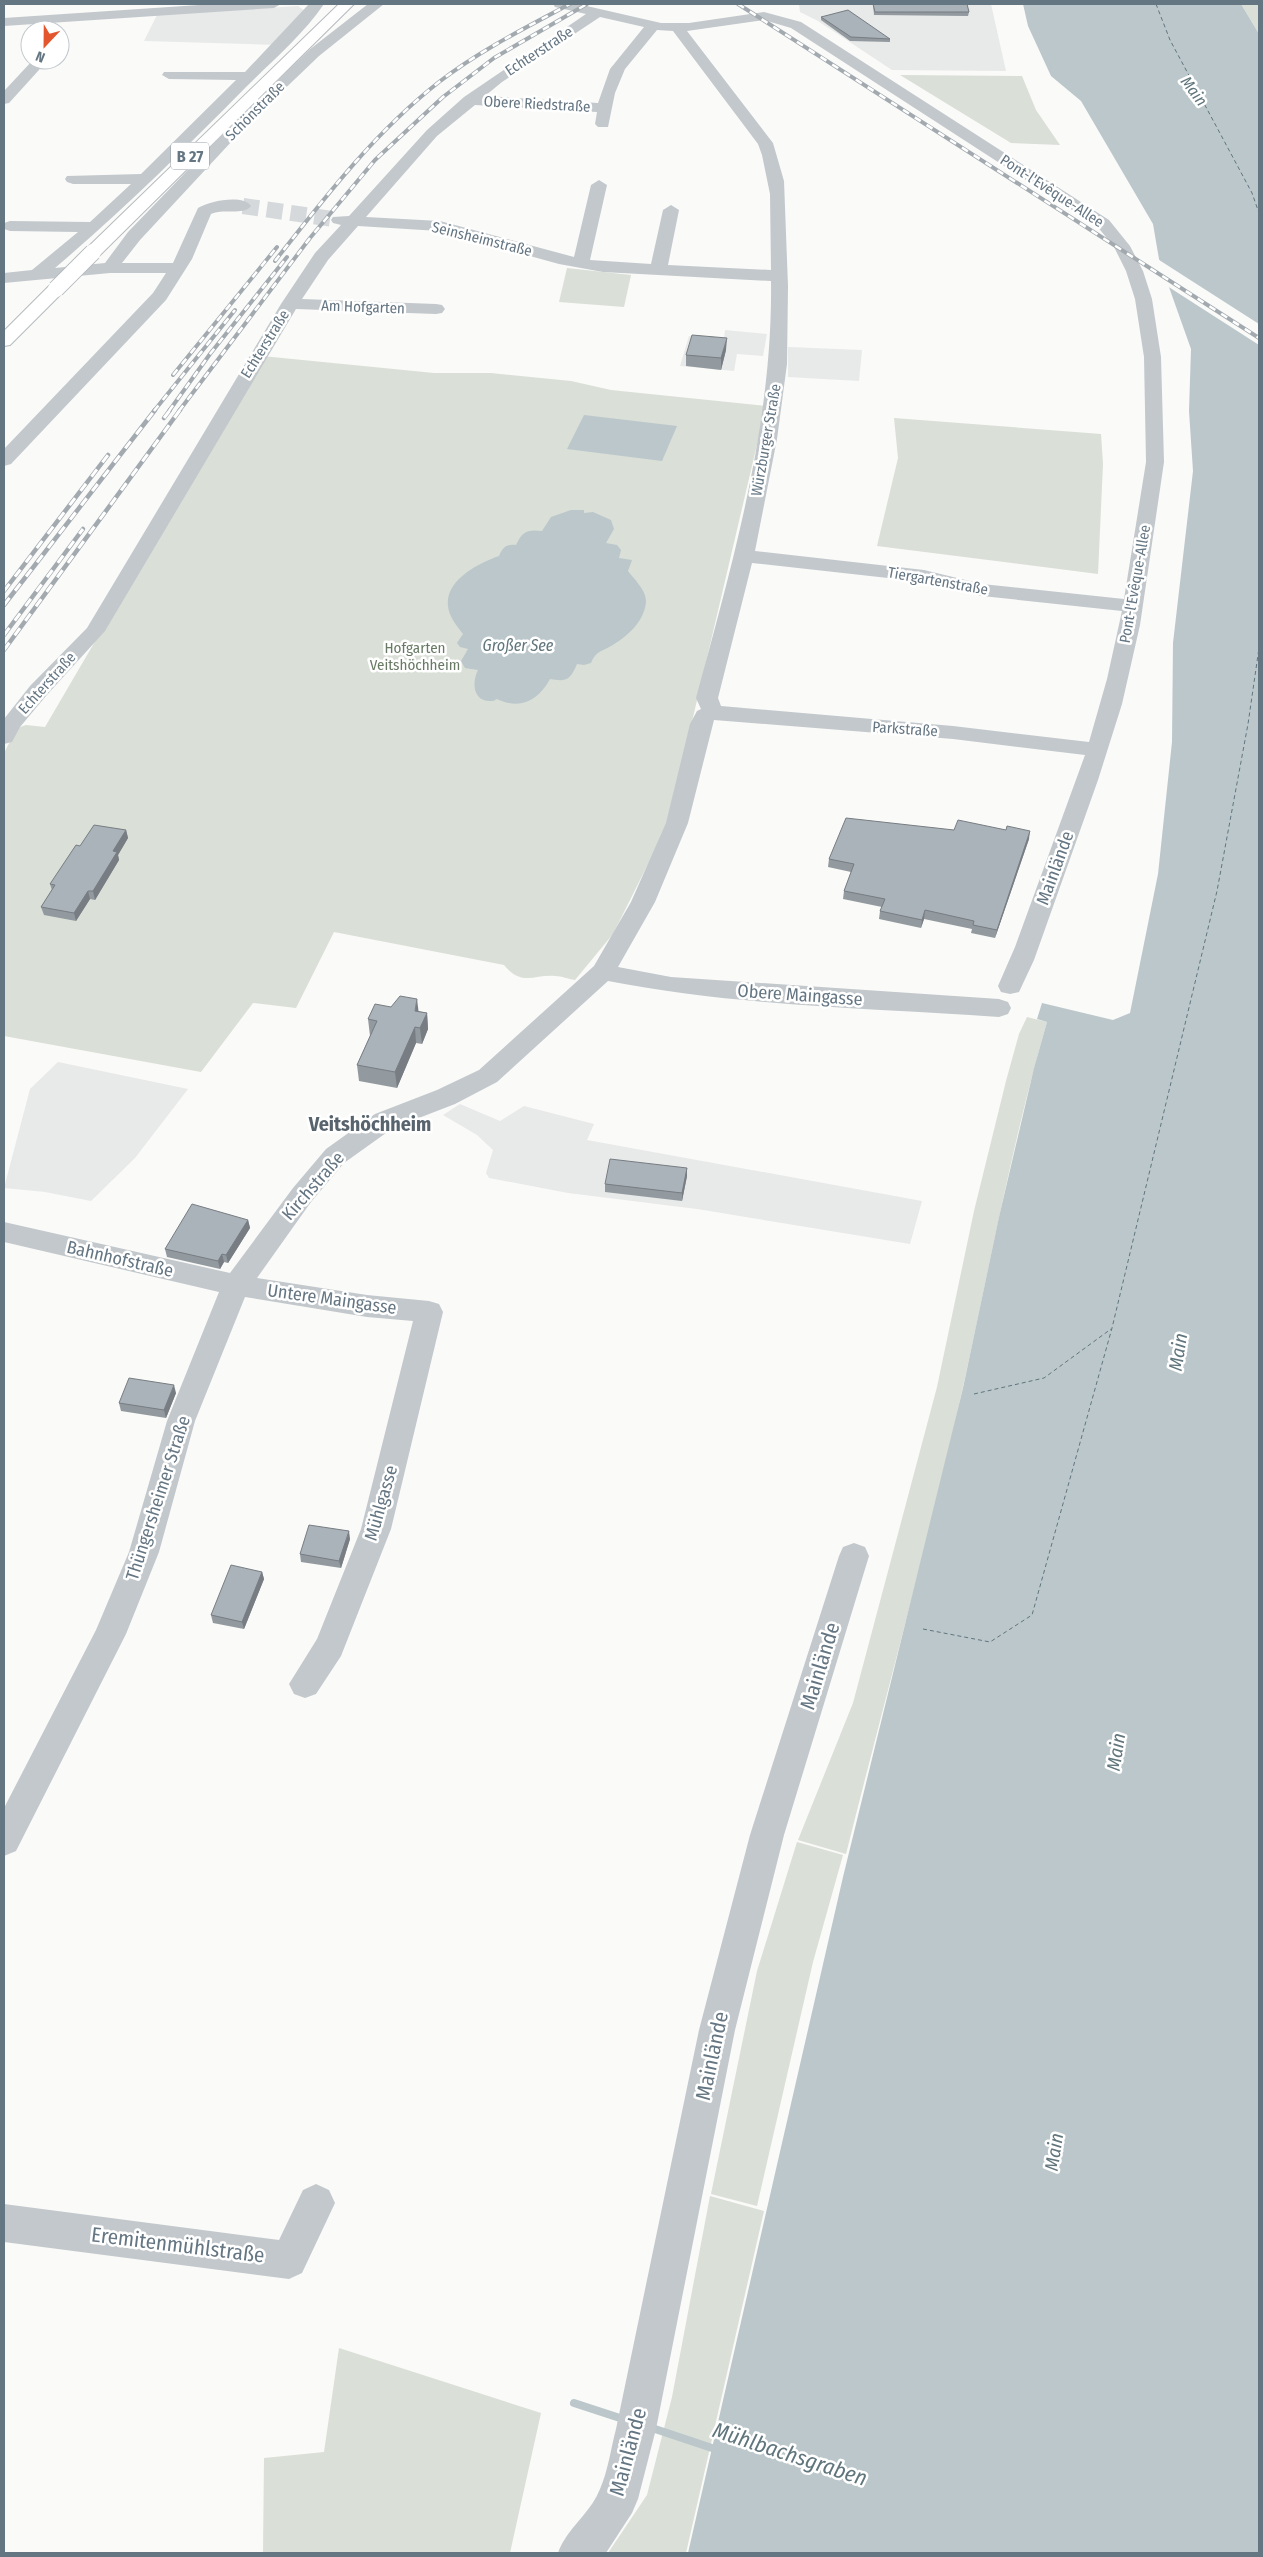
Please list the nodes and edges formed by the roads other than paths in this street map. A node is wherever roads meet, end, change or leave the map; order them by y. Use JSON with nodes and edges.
{"nodes":[{"id":1,"x":60,"y":4,"type":"edge"},
{"id":2,"x":274,"y":4,"type":"edge"},
{"id":3,"x":317,"y":4,"type":"edge"},
{"id":4,"x":377,"y":4,"type":"edge"},
{"id":5,"x":560,"y":4,"type":"edge"},
{"id":6,"x":344,"y":7,"type":"edge"},
{"id":7,"x":662,"y":10,"type":"dead end"},
{"id":8,"x":597,"y":13,"type":"junction"},
{"id":9,"x":59,"y":20,"type":"edge"},
{"id":10,"x":4,"y":22,"type":"edge"},
{"id":11,"x":20,"y":23,"type":"edge"},
{"id":12,"x":70,"y":23,"type":"edge"},
{"id":13,"x":666,"y":27,"type":"junction"},
{"id":14,"x":32,"y":70,"type":"edge"},
{"id":15,"x":169,"y":75,"type":"dead end"},
{"id":16,"x":246,"y":76,"type":"junction"},
{"id":17,"x":4,"y":100,"type":"edge"},
{"id":18,"x":469,"y":100,"type":"junction"},
{"id":19,"x":605,"y":108,"type":"junction"},
{"id":20,"x":603,"y":124,"type":"dead end"},
{"id":21,"x":73,"y":179,"type":"dead end"},
{"id":22,"x":145,"y":179,"type":"junction"},
{"id":23,"x":599,"y":185,"type":"dead end"},
{"id":24,"x":243,"y":206,"type":"tunnel mouth"},
{"id":25,"x":671,"y":210,"type":"dead end"},
{"id":26,"x":333,"y":219,"type":"tunnel mouth"},
{"id":27,"x":352,"y":221,"type":"junction"},
{"id":28,"x":10,"y":227,"type":"dead end"},
{"id":29,"x":94,"y":227,"type":"junction"},
{"id":30,"x":581,"y":264,"type":"junction"},
{"id":31,"x":110,"y":268,"type":"junction"},
{"id":32,"x":179,"y":268,"type":"junction"},
{"id":33,"x":659,"y":270,"type":"junction"},
{"id":34,"x":38,"y":274,"type":"junction"},
{"id":35,"x":780,"y":276,"type":"junction"},
{"id":36,"x":4,"y":278,"type":"edge"},
{"id":37,"x":290,"y":304,"type":"junction"},
{"id":38,"x":436,"y":309,"type":"dead end"},
{"id":39,"x":4,"y":341,"type":"edge"},
{"id":40,"x":4,"y":460,"type":"edge"},
{"id":41,"x":744,"y":556,"type":"junction"},
{"id":42,"x":1132,"y":606,"type":"junction"},
{"id":43,"x":713,"y":712,"type":"junction"},
{"id":44,"x":4,"y":737,"type":"edge"},
{"id":45,"x":1097,"y":750,"type":"junction"},
{"id":46,"x":603,"y":972,"type":"junction"},
{"id":47,"x":1010,"y":986,"type":"dead end"},
{"id":48,"x":999,"y":1008,"type":"dead end"},
{"id":49,"x":4,"y":1232,"type":"edge"},
{"id":50,"x":236,"y":1285,"type":"junction"},
{"id":51,"x":429,"y":1312,"type":"joint"},
{"id":52,"x":854,"y":1556,"type":"dead end"},
{"id":53,"x":305,"y":1684,"type":"dead end"},
{"id":54,"x":4,"y":1840,"type":"edge"},
{"id":55,"x":316,"y":2203,"type":"dead end"},
{"id":56,"x":4,"y":2223,"type":"edge"},
{"id":57,"x":578,"y":2553,"type":"edge"}],
"edges":[{"from":1,"to":9,"type":"street"},
{"from":2,"to":12,"type":"street"},
{"from":3,"to":16,"type":"street"},
{"from":4,"to":31,"type":"street","name":"Schönstraße"},
{"from":5,"to":8,"type":"street"},
{"from":6,"to":39,"type":"main road","number":"B 27","bridge":true},
{"from":7,"to":13,"type":"street","name":"Würzburger Straße"},
{"from":8,"to":13,"type":"street"},
{"from":8,"to":18,"type":"street","name":"Echterstraße"},
{"from":10,"to":11,"type":"street"},
{"from":13,"to":19,"type":"street"},
{"from":13,"to":35,"type":"street","name":"Würzburger Straße"},
{"from":13,"to":42,"type":"street","name":"Pont-l'Evêque-Allee"},
{"from":14,"to":17,"type":"street"},
{"from":15,"to":16,"type":"street"},
{"from":16,"to":22,"type":"street"},
{"from":18,"to":19,"type":"street","name":"Obere Riedstraße"},
{"from":18,"to":27,"type":"street","name":"Echterstraße"},
{"from":19,"to":20,"type":"street"},
{"from":21,"to":22,"type":"street"},
{"from":22,"to":29,"type":"street"},
{"from":23,"to":30,"type":"street"},
{"from":24,"to":32,"type":"street"},
{"from":25,"to":33,"type":"street"},
{"from":26,"to":27,"type":"street"},
{"from":27,"to":30,"type":"street","name":"Seinsheimstraße"},
{"from":27,"to":37,"type":"street","name":"Echterstraße"},
{"from":28,"to":29,"type":"street"},
{"from":29,"to":34,"type":"street"},
{"from":30,"to":33,"type":"street","name":"Seinsheimstraße"},
{"from":31,"to":32,"type":"street"},
{"from":31,"to":34,"type":"street"},
{"from":32,"to":40,"type":"street"},
{"from":33,"to":35,"type":"street","name":"Seinsheimstraße"},
{"from":34,"to":36,"type":"street"},
{"from":35,"to":41,"type":"street","name":"Würzburger Straße"},
{"from":37,"to":38,"type":"street","name":"Am Hofgarten"},
{"from":37,"to":44,"type":"street","name":"Echterstraße"},
{"from":41,"to":42,"type":"street","name":"Tiergartenstraße"},
{"from":41,"to":43,"type":"street","name":"Würzburger Straße"},
{"from":42,"to":45,"type":"street","name":"Pont-l'Evêque-Allee"},
{"from":43,"to":45,"type":"street","name":"Parkstraße"},
{"from":43,"to":46,"type":"street"},
{"from":45,"to":47,"type":"street","name":"Mainlände"},
{"from":46,"to":48,"type":"street","name":"Obere Maingasse"},
{"from":46,"to":50,"type":"street","name":"Kirchstraße"},
{"from":49,"to":50,"type":"street","name":"Bahnhofstraße"},
{"from":50,"to":51,"type":"street","name":"Untere Maingasse"},
{"from":50,"to":54,"type":"street","name":"Thüngersheimer Straße"},
{"from":51,"to":53,"type":"street","name":"Mühlgasse"},
{"from":52,"to":57,"type":"street","name":"Mainlände"},
{"from":55,"to":56,"type":"street","name":"Eremitenmühlstraße"}]}
